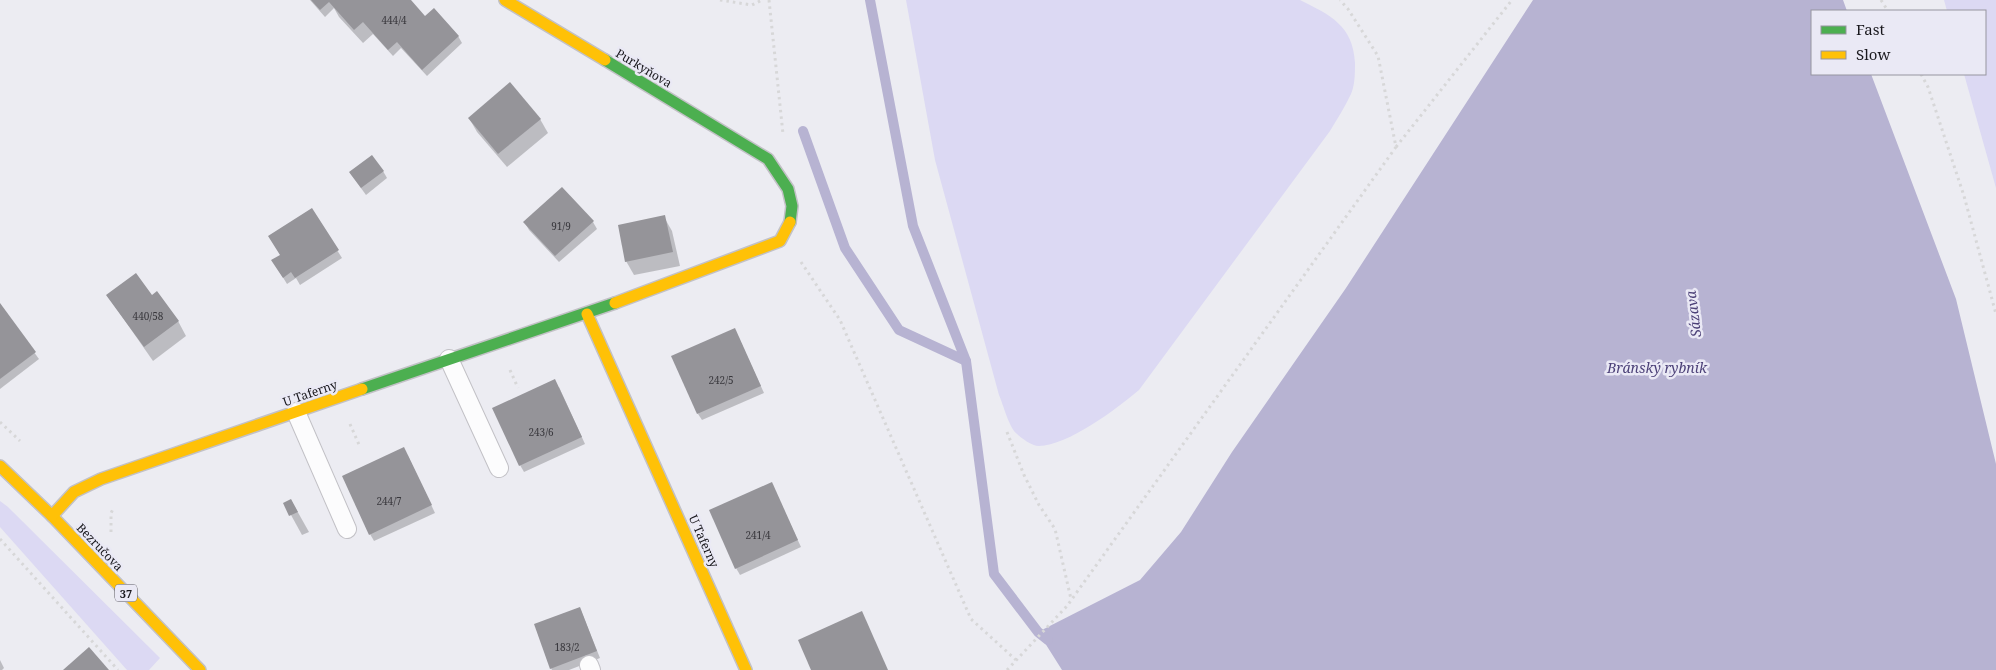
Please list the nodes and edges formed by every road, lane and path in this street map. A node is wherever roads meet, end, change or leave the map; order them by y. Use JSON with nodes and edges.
{"nodes":[{"id":1,"x":505,"y":0,"type":"edge"},
{"id":2,"x":720,"y":0,"type":"edge"},
{"id":3,"x":762,"y":0,"type":"edge"},
{"id":4,"x":769,"y":0,"type":"edge"},
{"id":5,"x":1340,"y":0,"type":"edge"},
{"id":6,"x":1512,"y":0,"type":"edge"},
{"id":7,"x":1922,"y":75,"type":"edge"},
{"id":8,"x":779,"y":141,"type":"dead end"},
{"id":9,"x":1396,"y":147,"type":"junction"},
{"id":10,"x":768,"y":159,"type":"joint"},
{"id":11,"x":800,"y":260,"type":"dead end"},
{"id":12,"x":588,"y":314,"type":"junction"},
{"id":13,"x":1996,"y":314,"type":"edge"},
{"id":14,"x":449,"y":359,"type":"junction"},
{"id":15,"x":296,"y":412,"type":"junction"},
{"id":16,"x":350,"y":422,"type":"dead end"},
{"id":17,"x":1007,"y":432,"type":"dead end"},
{"id":18,"x":360,"y":447,"type":"dead end"},
{"id":19,"x":0,"y":466,"type":"edge"},
{"id":20,"x":499,"y":468,"type":"dead end"},
{"id":21,"x":52,"y":516,"type":"junction"},
{"id":22,"x":346,"y":529,"type":"dead end"},
{"id":23,"x":0,"y":539,"type":"edge"},
{"id":24,"x":1071,"y":600,"type":"junction"},
{"id":25,"x":1016,"y":660,"type":"junction"},
{"id":26,"x":118,"y":670,"type":"edge"},
{"id":27,"x":200,"y":670,"type":"edge"},
{"id":28,"x":746,"y":670,"type":"edge"},
{"id":29,"x":1007,"y":670,"type":"edge"}],
"edges":[{"from":1,"to":10,"type":"street","name":"Purkyňova"},
{"from":2,"to":3,"type":"path"},
{"from":4,"to":8,"type":"path"},
{"from":5,"to":9,"type":"path"},
{"from":6,"to":9,"type":"path"},
{"from":7,"to":13,"type":"path"},
{"from":9,"to":24,"type":"path"},
{"from":10,"to":12,"type":"street","name":"U Taferny"},
{"from":11,"to":25,"type":"path"},
{"from":12,"to":14,"type":"street","name":"U Taferny"},
{"from":12,"to":28,"type":"street","name":"U Taferny"},
{"from":14,"to":15,"type":"street","name":"U Taferny"},
{"from":14,"to":20,"type":"lane"},
{"from":15,"to":21,"type":"street","name":"U Taferny"},
{"from":15,"to":22,"type":"lane"},
{"from":16,"to":18,"type":"path"},
{"from":17,"to":24,"type":"path"},
{"from":19,"to":21,"type":"street","name":"Bezručova","number":"37"},
{"from":21,"to":27,"type":"street","name":"Bezručova","number":"37"},
{"from":23,"to":26,"type":"path"},
{"from":24,"to":25,"type":"path"},
{"from":25,"to":29,"type":"path"}]}
